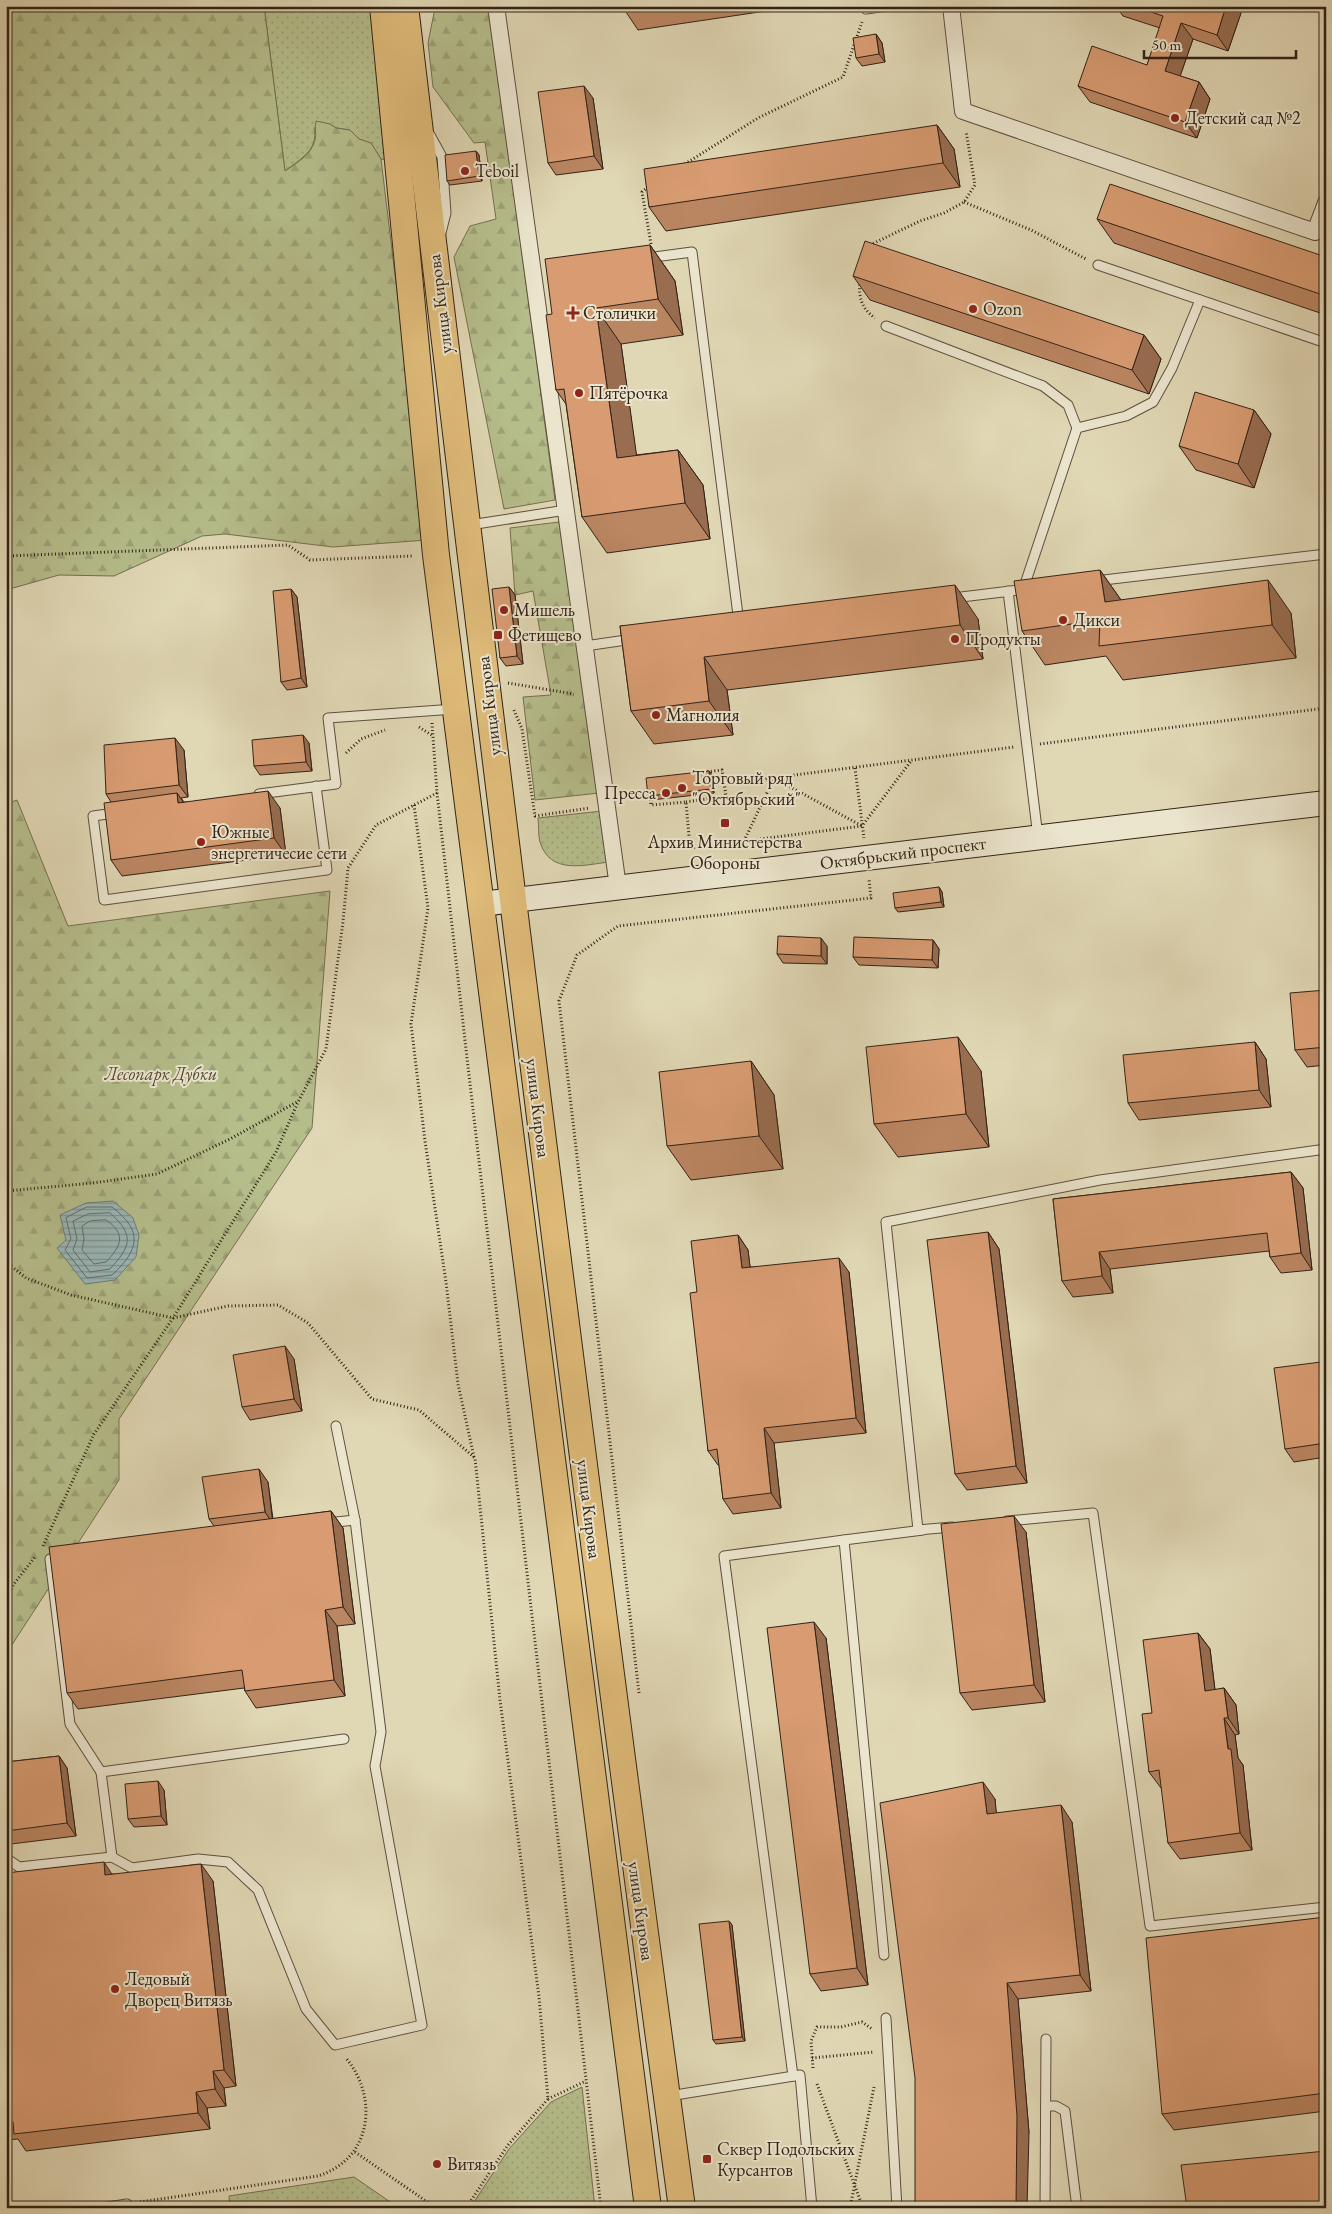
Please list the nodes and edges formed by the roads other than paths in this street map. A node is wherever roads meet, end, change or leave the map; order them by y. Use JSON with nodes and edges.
{"nodes":[{"id":1,"x":383,"y":6,"type":"edge"},
{"id":2,"x":405,"y":6,"type":"edge"},
{"id":3,"x":496,"y":6,"type":"edge"},
{"id":4,"x":887,"y":6,"type":"edge"},
{"id":5,"x":951,"y":6,"type":"edge"},
{"id":6,"x":866,"y":8,"type":"edge"},
{"id":7,"x":1325,"y":208,"type":"edge"},
{"id":8,"x":634,"y":259,"type":"edge"},
{"id":9,"x":1098,"y":265,"type":"road end"},
{"id":10,"x":1200,"y":300,"type":"junction"},
{"id":11,"x":886,"y":326,"type":"road end"},
{"id":12,"x":1326,"y":343,"type":"edge"},
{"id":13,"x":1077,"y":428,"type":"junction"},
{"id":14,"x":566,"y":510,"type":"junction"},
{"id":15,"x":467,"y":525,"type":"junction"},
{"id":16,"x":1326,"y":554,"type":"edge"},
{"id":17,"x":1088,"y":582,"type":"edge"},
{"id":18,"x":1008,"y":591,"type":"junction"},
{"id":19,"x":941,"y":600,"type":"edge"},
{"id":20,"x":730,"y":627,"type":"edge"},
{"id":21,"x":643,"y":638,"type":"edge"},
{"id":22,"x":585,"y":646,"type":"junction"},
{"id":23,"x":456,"y":709,"type":"junction"},
{"id":24,"x":316,"y":786,"type":"junction"},
{"id":25,"x":248,"y":795,"type":"edge"},
{"id":26,"x":1326,"y":803,"type":"edge"},
{"id":27,"x":122,"y":812,"type":"edge"},
{"id":28,"x":1039,"y":837,"type":"junction"},
{"id":29,"x":618,"y":887,"type":"junction"},
{"id":30,"x":512,"y":900,"type":"junction"},
{"id":31,"x":481,"y":904,"type":"junction"},
{"id":32,"x":1326,"y":1149,"type":"edge"},
{"id":33,"x":336,"y":1426,"type":"dead end"},
{"id":34,"x":355,"y":1520,"type":"junction"},
{"id":35,"x":996,"y":1522,"type":"edge"},
{"id":36,"x":316,"y":1525,"type":"edge"},
{"id":37,"x":957,"y":1526,"type":"edge"},
{"id":38,"x":928,"y":1529,"type":"junction"},
{"id":39,"x":844,"y":1540,"type":"junction"},
{"id":40,"x":70,"y":1557,"type":"edge"},
{"id":41,"x":344,"y":1739,"type":"dead end"},
{"id":42,"x":101,"y":1772,"type":"junction"},
{"id":43,"x":112,"y":1857,"type":"junction"},
{"id":44,"x":6,"y":1858,"type":"edge"},
{"id":45,"x":1326,"y":1907,"type":"edge"},
{"id":46,"x":884,"y":1955,"type":"dead end"},
{"id":47,"x":886,"y":2018,"type":"dead end"},
{"id":48,"x":1046,"y":2039,"type":"dead end"},
{"id":49,"x":794,"y":2076,"type":"junction"},
{"id":50,"x":666,"y":2096,"type":"junction"},
{"id":51,"x":1046,"y":2106,"type":"junction"},
{"id":52,"x":127,"y":2206,"type":"edge"},
{"id":53,"x":102,"y":2208,"type":"edge"},
{"id":54,"x":648,"y":2208,"type":"edge"},
{"id":55,"x":682,"y":2208,"type":"edge"},
{"id":56,"x":812,"y":2208,"type":"edge"},
{"id":57,"x":896,"y":2208,"type":"edge"},
{"id":58,"x":1046,"y":2208,"type":"edge"},
{"id":59,"x":1077,"y":2208,"type":"edge"}],
"edges":[{"from":1,"to":23,"type":"main road","name":"улица Кирова"},
{"from":2,"to":15,"type":"main road","name":"улица Кирова"},
{"from":3,"to":14,"type":"street"},
{"from":4,"to":6,"type":"lane"},
{"from":5,"to":7,"type":"street"},
{"from":8,"to":20,"type":"lane"},
{"from":9,"to":10,"type":"lane"},
{"from":10,"to":12,"type":"lane"},
{"from":10,"to":13,"type":"lane"},
{"from":11,"to":13,"type":"lane"},
{"from":13,"to":18,"type":"lane"},
{"from":14,"to":15,"type":"lane"},
{"from":14,"to":22,"type":"street"},
{"from":15,"to":30,"type":"main road","name":"улица Кирова"},
{"from":16,"to":17,"type":"lane"},
{"from":18,"to":19,"type":"lane"},
{"from":18,"to":28,"type":"lane"},
{"from":21,"to":22,"type":"lane"},
{"from":22,"to":29,"type":"street"},
{"from":23,"to":24,"type":"lane"},
{"from":23,"to":31,"type":"main road","name":"улица Кирова"},
{"from":24,"to":25,"type":"lane"},
{"from":24,"to":27,"type":"lane"},
{"from":26,"to":28,"type":"main road","name":"Октябрьский проспект"},
{"from":28,"to":29,"type":"main road","name":"Октябрьский проспект"},
{"from":29,"to":30,"type":"main road","name":"Октябрьский проспект"},
{"from":30,"to":31,"type":"main road","name":"Октябрьский проспект"},
{"from":30,"to":50,"type":"main road","name":"улица Кирова"},
{"from":31,"to":54,"type":"main road","name":"улица Кирова"},
{"from":32,"to":38,"type":"lane"},
{"from":33,"to":34,"type":"lane"},
{"from":34,"to":36,"type":"lane"},
{"from":34,"to":43,"type":"lane"},
{"from":35,"to":45,"type":"lane"},
{"from":37,"to":38,"type":"lane"},
{"from":38,"to":39,"type":"lane"},
{"from":39,"to":46,"type":"lane"},
{"from":39,"to":49,"type":"lane"},
{"from":40,"to":42,"type":"lane"},
{"from":41,"to":42,"type":"lane"},
{"from":42,"to":43,"type":"lane"},
{"from":43,"to":44,"type":"lane"},
{"from":47,"to":57,"type":"lane"},
{"from":48,"to":51,"type":"lane"},
{"from":49,"to":50,"type":"lane"},
{"from":49,"to":56,"type":"lane"},
{"from":50,"to":55,"type":"main road","name":"улица Кирова"},
{"from":51,"to":58,"type":"lane"},
{"from":51,"to":59,"type":"lane"},
{"from":52,"to":53,"type":"lane"}]}
